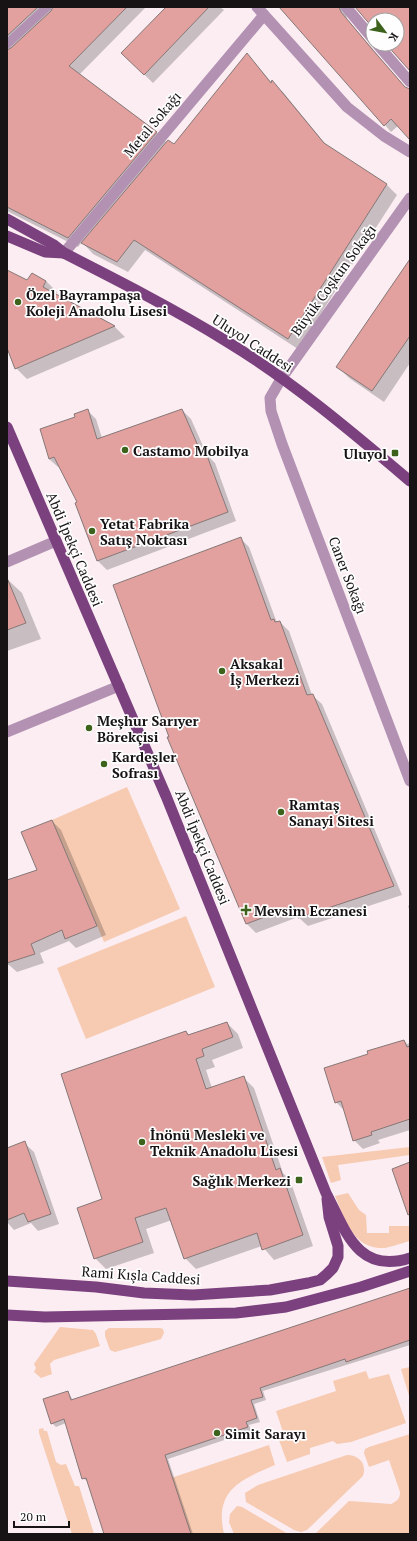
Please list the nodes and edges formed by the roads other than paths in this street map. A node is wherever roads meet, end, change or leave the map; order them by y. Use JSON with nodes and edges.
{"nodes":[{"id":1,"x":47,"y":7,"type":"edge"},
{"id":2,"x":346,"y":7,"type":"edge"},
{"id":3,"x":261,"y":11,"type":"edge"},
{"id":4,"x":365,"y":30,"type":"edge"},
{"id":5,"x":7,"y":44,"type":"edge"},
{"id":6,"x":384,"y":52,"type":"edge"},
{"id":7,"x":410,"y":82,"type":"edge"},
{"id":8,"x":410,"y":152,"type":"edge"},
{"id":9,"x":410,"y":198,"type":"edge"},
{"id":10,"x":7,"y":219,"type":"edge"},
{"id":11,"x":7,"y":236,"type":"edge"},
{"id":12,"x":64,"y":253,"type":"junction"},
{"id":13,"x":281,"y":379,"type":"junction"},
{"id":14,"x":7,"y":427,"type":"edge"},
{"id":15,"x":410,"y":481,"type":"edge"},
{"id":16,"x":56,"y":541,"type":"junction"},
{"id":17,"x":7,"y":562,"type":"edge"},
{"id":18,"x":119,"y":686,"type":"junction"},
{"id":19,"x":7,"y":732,"type":"edge"},
{"id":20,"x":410,"y":781,"type":"edge"},
{"id":21,"x":326,"y":1193,"type":"junction"},
{"id":22,"x":410,"y":1258,"type":"edge"},
{"id":23,"x":410,"y":1271,"type":"edge"},
{"id":24,"x":7,"y":1281,"type":"edge"},
{"id":25,"x":7,"y":1315,"type":"edge"}],
"edges":[{"from":1,"to":5,"type":"lane"},
{"from":2,"to":4,"type":"street"},
{"from":3,"to":8,"type":"street"},
{"from":3,"to":12,"type":"street","name":"Metal Sokağı"},
{"from":6,"to":7,"type":"street"},
{"from":9,"to":13,"type":"street","name":"Büyük Coşkun Sokağı"},
{"from":10,"to":12,"type":"main road"},
{"from":11,"to":12,"type":"main road"},
{"from":12,"to":13,"type":"main road","name":"Uluyol Caddesi"},
{"from":13,"to":15,"type":"main road","name":"Uluyol Caddesi"},
{"from":13,"to":20,"type":"street","name":"Caner Sokağı"},
{"from":14,"to":16,"type":"main road","name":"Abdi İpekçi Caddesi"},
{"from":16,"to":17,"type":"street"},
{"from":16,"to":18,"type":"main road","name":"Abdi İpekçi Caddesi"},
{"from":18,"to":19,"type":"street"},
{"from":18,"to":21,"type":"main road","name":"Abdi İpekçi Caddesi"},
{"from":21,"to":22,"type":"main road"},
{"from":21,"to":24,"type":"main road","name":"Rami Kışla Caddesi"},
{"from":23,"to":25,"type":"main road"}]}
